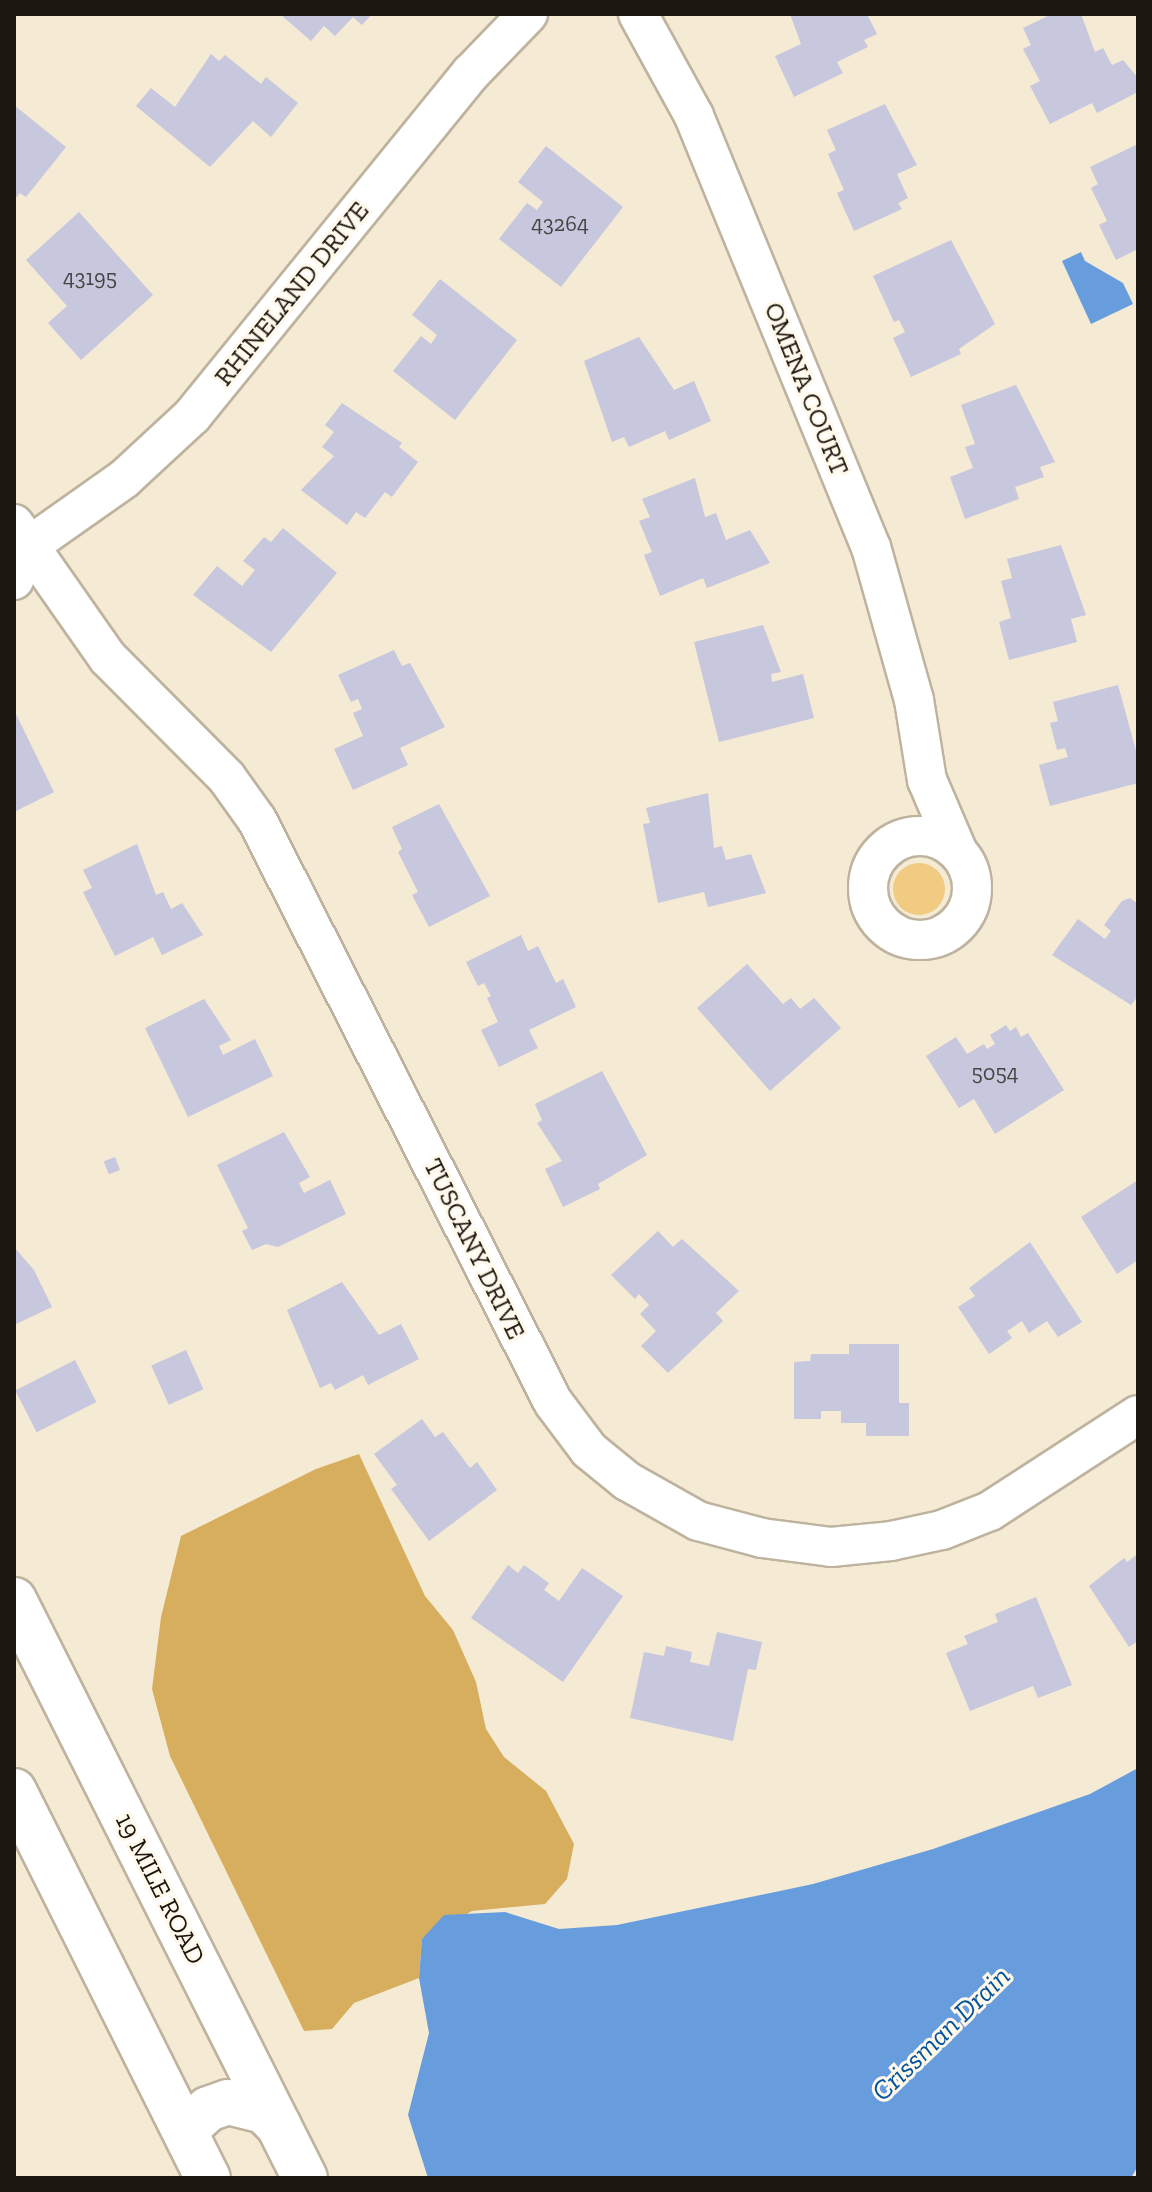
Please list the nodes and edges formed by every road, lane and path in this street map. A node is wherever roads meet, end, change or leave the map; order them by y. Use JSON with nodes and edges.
{"nodes":[{"id":1,"x":528,"y":14,"type":"edge"},
{"id":2,"x":638,"y":14,"type":"edge"},
{"id":3,"x":18,"y":549,"type":"edge"},
{"id":4,"x":927,"y":780,"type":"junction"},
{"id":5,"x":893,"y":842,"type":"junction"},
{"id":6,"x":957,"y":850,"type":"junction"},
{"id":7,"x":1138,"y":1415,"type":"edge"},
{"id":8,"x":14,"y":1600,"type":"edge"},
{"id":9,"x":14,"y":1791,"type":"edge"},
{"id":10,"x":279,"y":2126,"type":"junction"},
{"id":11,"x":185,"y":2130,"type":"junction"},
{"id":12,"x":208,"y":2178,"type":"edge"},
{"id":13,"x":305,"y":2178,"type":"edge"}],
"edges":[{"from":1,"to":3,"type":"street","name":"RHINELAND DRIVE"},
{"from":2,"to":4,"type":"street","name":"OMENA COURT"},
{"from":3,"to":7,"type":"street","name":"TUSCANY DRIVE"},
{"from":4,"to":5,"type":"street","name":"OMENA COURT"},
{"from":4,"to":6,"type":"street","name":"OMENA COURT"},
{"from":5,"to":6,"type":"street"},
{"from":5,"to":6,"type":"street","name":"OMENA COURT"},
{"from":8,"to":10,"type":"main road","name":"19 MILE ROAD"},
{"from":9,"to":11,"type":"main road"},
{"from":10,"to":11,"type":"main road"},
{"from":10,"to":13,"type":"main road","name":"19 MILE ROAD"},
{"from":11,"to":12,"type":"main road"}]}
